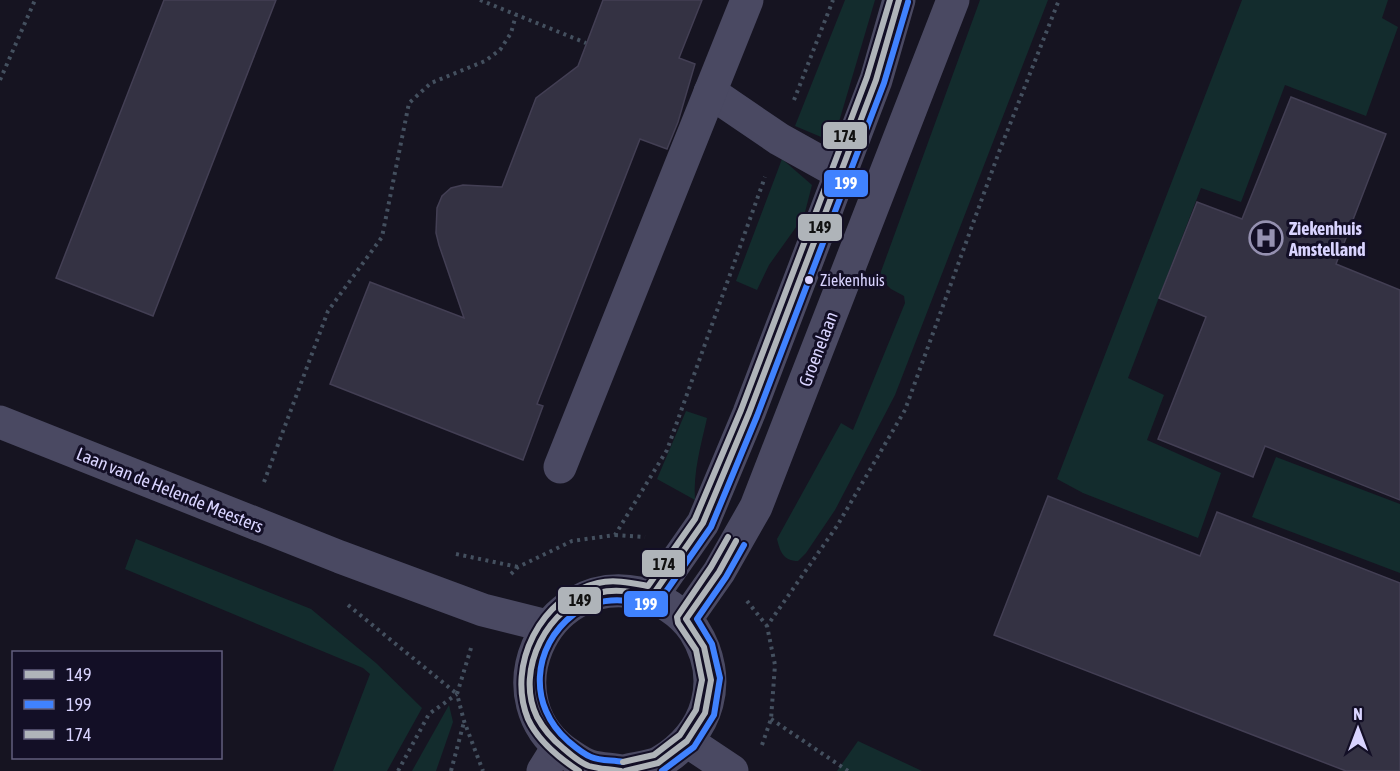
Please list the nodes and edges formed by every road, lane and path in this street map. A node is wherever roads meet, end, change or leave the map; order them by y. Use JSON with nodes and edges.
{"nodes":[{"id":1,"x":35,"y":0,"type":"edge"},
{"id":2,"x":480,"y":0,"type":"edge"},
{"id":3,"x":747,"y":0,"type":"edge"},
{"id":4,"x":833,"y":0,"type":"edge"},
{"id":5,"x":899,"y":0,"type":"edge"},
{"id":6,"x":953,"y":0,"type":"edge"},
{"id":7,"x":1059,"y":0,"type":"edge"},
{"id":8,"x":516,"y":15,"type":"junction"},
{"id":9,"x":586,"y":44,"type":"dead end"},
{"id":10,"x":0,"y":80,"type":"edge"},
{"id":11,"x":710,"y":92,"type":"junction"},
{"id":12,"x":779,"y":139,"type":"junction"},
{"id":13,"x":840,"y":173,"type":"junction"},
{"id":14,"x":0,"y":422,"type":"edge"},
{"id":15,"x":560,"y":466,"type":"dead end"},
{"id":16,"x":249,"y":522,"type":"junction"},
{"id":17,"x":340,"y":557,"type":"junction"},
{"id":18,"x":652,"y":596,"type":"junction"},
{"id":19,"x":483,"y":610,"type":"junction"},
{"id":20,"x":686,"y":619,"type":"junction"},
{"id":21,"x":547,"y":626,"type":"junction"},
{"id":22,"x":457,"y":694,"type":"junction"},
{"id":23,"x":771,"y":719,"type":"junction"},
{"id":24,"x":464,"y":722,"type":"junction"},
{"id":25,"x":687,"y":741,"type":"junction"},
{"id":26,"x":760,"y":750,"type":"dead end"},
{"id":27,"x":550,"y":759,"type":"edge"},
{"id":28,"x":398,"y":771,"type":"edge"},
{"id":29,"x":451,"y":771,"type":"edge"},
{"id":30,"x":483,"y":771,"type":"edge"},
{"id":31,"x":623,"y":771,"type":"edge"},
{"id":32,"x":732,"y":771,"type":"edge"},
{"id":33,"x":848,"y":771,"type":"edge"}],
"edges":[{"from":1,"to":10,"type":"path"},
{"from":2,"to":8,"type":"path"},
{"from":3,"to":11,"type":"street"},
{"from":4,"to":12,"type":"path"},
{"from":5,"to":13,"type":"street"},
{"from":6,"to":20,"type":"street","name":"Groenelaan"},
{"from":7,"to":23,"type":"path"},
{"from":8,"to":9,"type":"path"},
{"from":8,"to":16,"type":"path"},
{"from":11,"to":12,"type":"street"},
{"from":11,"to":15,"type":"street"},
{"from":12,"to":13,"type":"street"},
{"from":12,"to":19,"type":"path"},
{"from":13,"to":18,"type":"street"},
{"from":14,"to":16,"type":"street","name":"Laan van de Helende Meesters"},
{"from":16,"to":17,"type":"street","name":"Laan van de Helende Meesters"},
{"from":17,"to":19,"type":"street","name":"Laan van de Helende Meesters"},
{"from":17,"to":22,"type":"path"},
{"from":18,"to":20,"type":"street"},
{"from":18,"to":21,"type":"street"},
{"from":19,"to":21,"type":"street","name":"Laan van de Helende Meesters"},
{"from":20,"to":25,"type":"street"},
{"from":21,"to":27,"type":"street"},
{"from":22,"to":24,"type":"path"},
{"from":22,"to":28,"type":"path"},
{"from":23,"to":26,"type":"path"},
{"from":23,"to":33,"type":"path"},
{"from":24,"to":29,"type":"path"},
{"from":24,"to":30,"type":"path"},
{"from":25,"to":31,"type":"street"},
{"from":25,"to":32,"type":"street"},
{"from":27,"to":31,"type":"street"}]}
